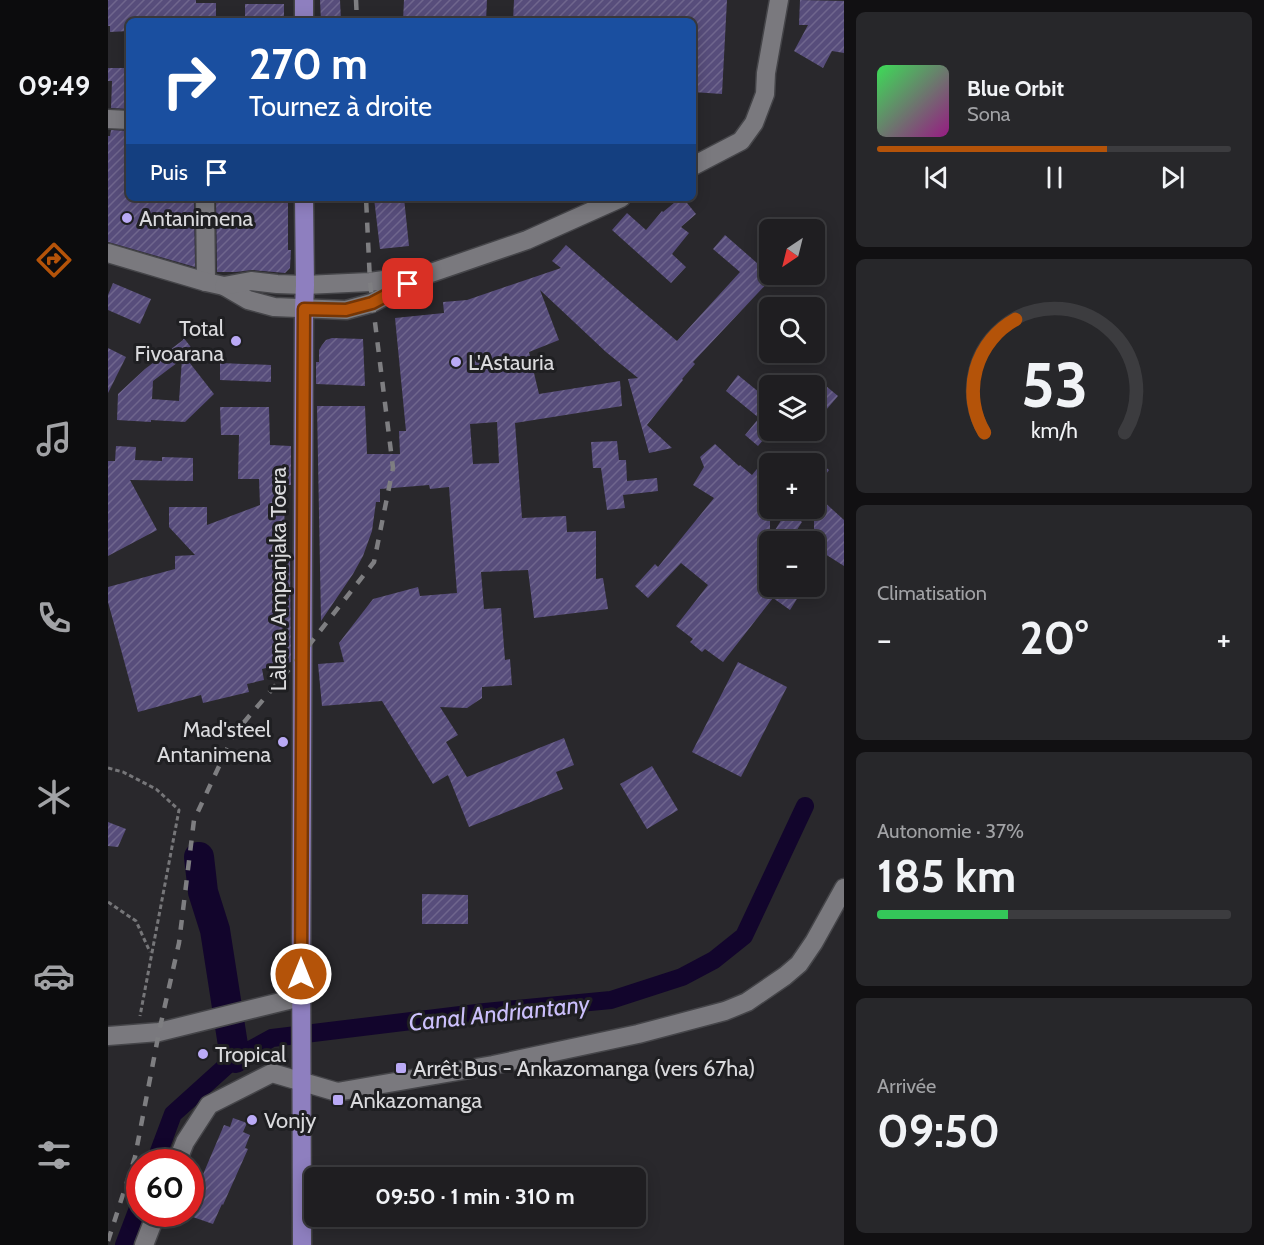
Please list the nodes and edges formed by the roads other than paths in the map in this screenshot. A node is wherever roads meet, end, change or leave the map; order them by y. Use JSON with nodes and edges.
{"nodes":[{"id":1,"x":304,"y":0,"type":"edge"},
{"id":2,"x":778,"y":0,"type":"edge"},
{"id":3,"x":304,"y":18,"type":"edge"},
{"id":4,"x":108,"y":119,"type":"edge"},
{"id":5,"x":126,"y":120,"type":"edge"},
{"id":6,"x":696,"y":164,"type":"edge"},
{"id":7,"x":205,"y":201,"type":"edge"},
{"id":8,"x":304,"y":201,"type":"edge"},
{"id":9,"x":614,"y":201,"type":"edge"},
{"id":10,"x":108,"y":253,"type":"edge"},
{"id":11,"x":425,"y":274,"type":"junction"},
{"id":12,"x":206,"y":282,"type":"junction"},
{"id":13,"x":305,"y":285,"type":"junction"},
{"id":14,"x":224,"y":286,"type":"junction"},
{"id":15,"x":304,"y":309,"type":"junction"},
{"id":16,"x":844,"y":888,"type":"edge"},
{"id":17,"x":301,"y":997,"type":"junction"},
{"id":18,"x":108,"y":1036,"type":"edge"},
{"id":19,"x":301,"y":1080,"type":"junction"},
{"id":20,"x":182,"y":1149,"type":"edge"},
{"id":21,"x":151,"y":1227,"type":"edge"},
{"id":22,"x":144,"y":1245,"type":"edge"},
{"id":23,"x":302,"y":1245,"type":"edge"}],
"edges":[{"from":1,"to":3,"type":"main road"},
{"from":2,"to":6,"type":"street"},
{"from":4,"to":5,"type":"street"},
{"from":7,"to":12,"type":"street"},
{"from":8,"to":13,"type":"main road","name":"Làlana Ampanjaka Toera"},
{"from":9,"to":11,"type":"street"},
{"from":10,"to":12,"type":"street"},
{"from":11,"to":13,"type":"street"},
{"from":11,"to":15,"type":"street"},
{"from":12,"to":14,"type":"street"},
{"from":13,"to":14,"type":"street"},
{"from":13,"to":15,"type":"main road","name":"Làlana Ampanjaka Toera"},
{"from":14,"to":15,"type":"street"},
{"from":15,"to":17,"type":"main road","name":"Làlana Ampanjaka Toera"},
{"from":16,"to":19,"type":"street"},
{"from":17,"to":18,"type":"street"},
{"from":17,"to":19,"type":"main road","name":"Làlana Ampanjaka Toera"},
{"from":19,"to":20,"type":"street"},
{"from":19,"to":23,"type":"main road"},
{"from":21,"to":22,"type":"street"}]}
